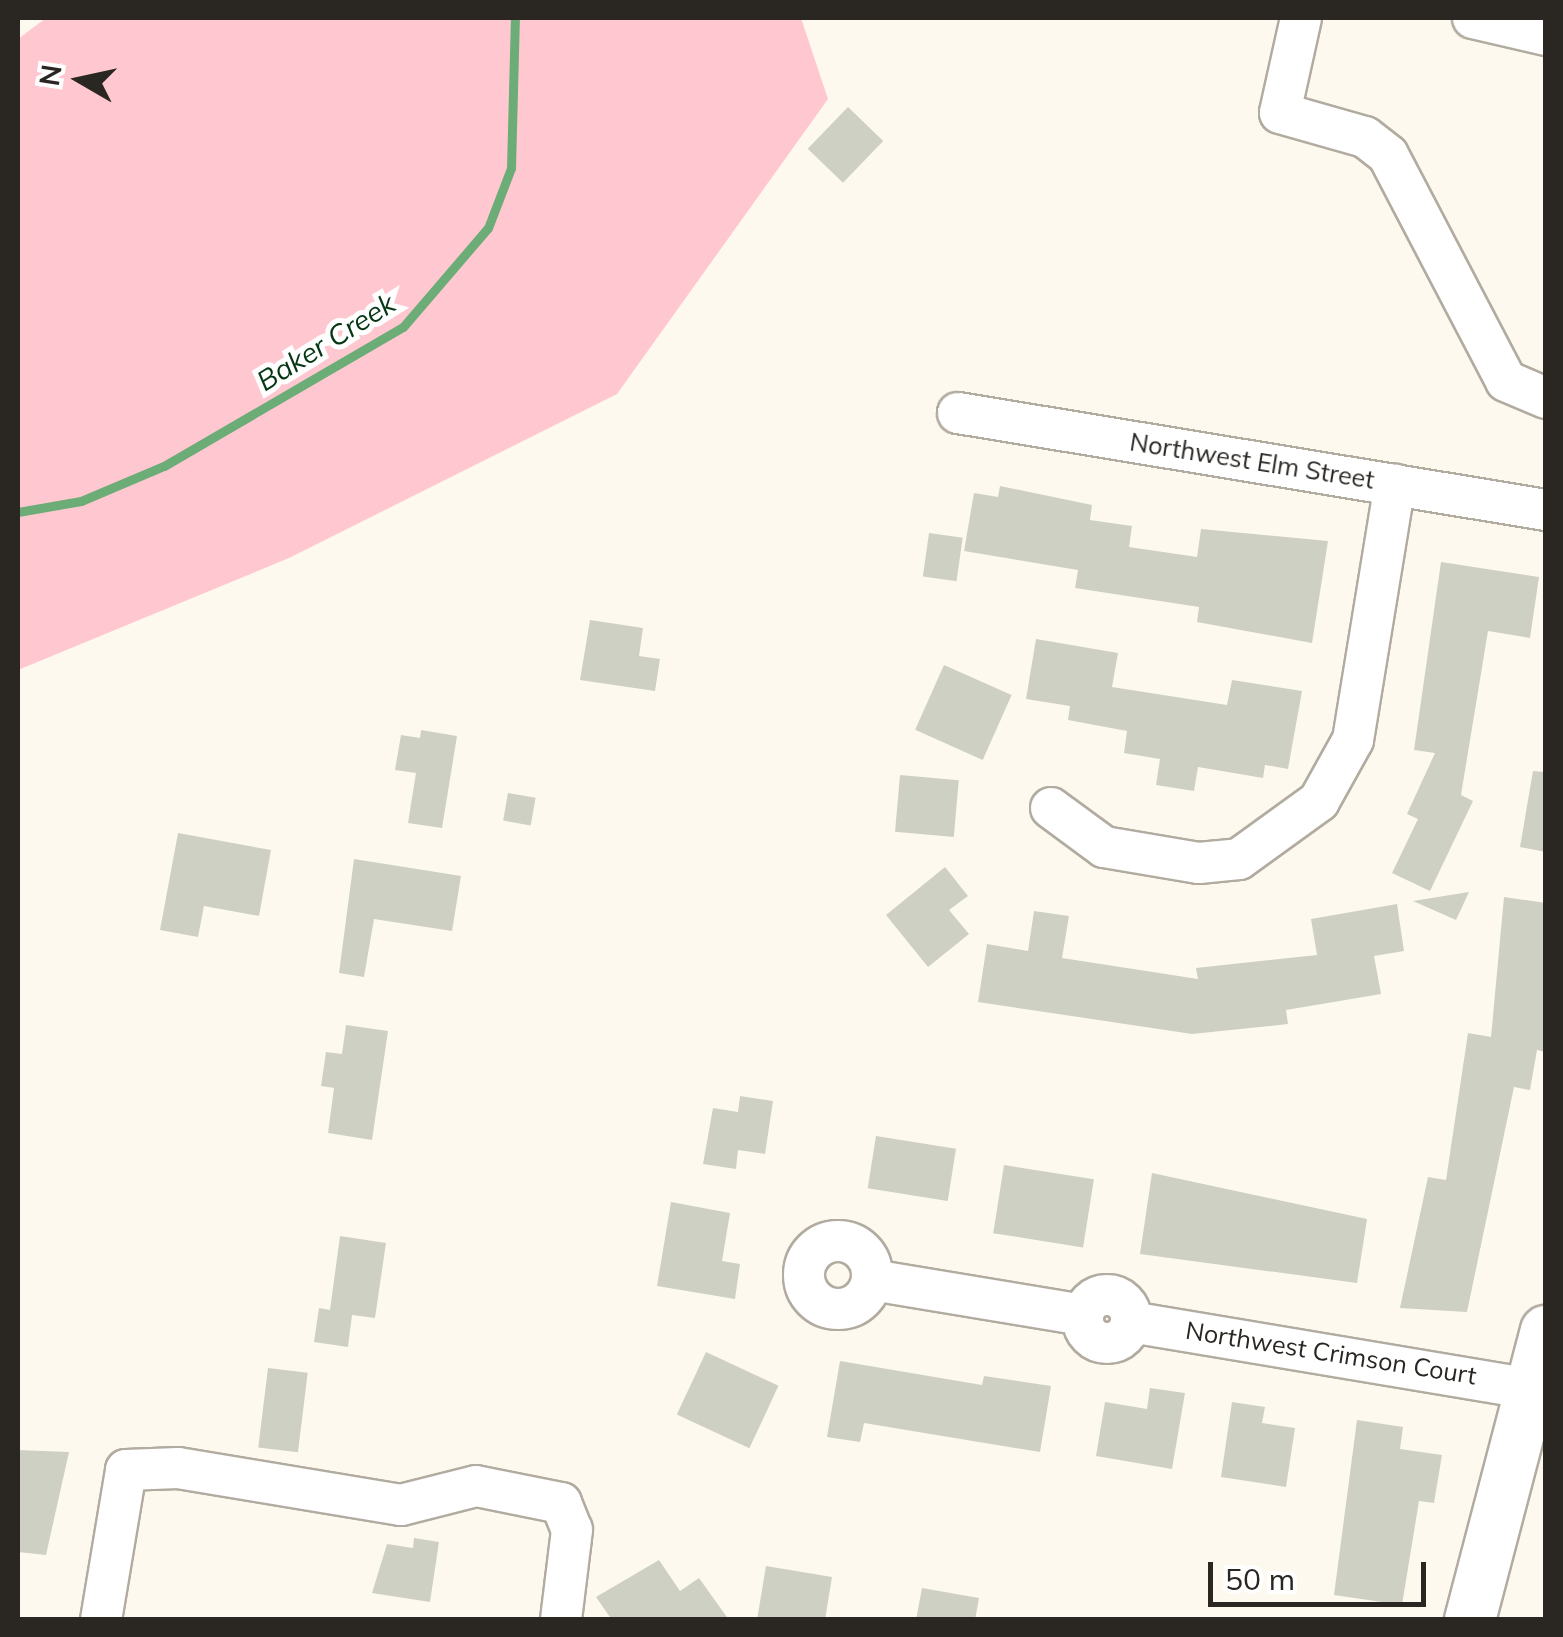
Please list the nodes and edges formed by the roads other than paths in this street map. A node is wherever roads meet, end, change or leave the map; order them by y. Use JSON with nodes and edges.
{"nodes":[{"id":1,"x":1301,"y":18,"type":"edge"},
{"id":2,"x":1473,"y":18,"type":"edge"},
{"id":3,"x":1546,"y":35,"type":"edge"},
{"id":4,"x":1546,"y":398,"type":"edge"},
{"id":5,"x":958,"y":413,"type":"dead end"},
{"id":6,"x":1395,"y":484,"type":"junction"},
{"id":7,"x":1546,"y":510,"type":"edge"},
{"id":8,"x":1051,"y":808,"type":"dead end"},
{"id":9,"x":872,"y":1280,"type":"dead end"},
{"id":10,"x":1546,"y":1331,"type":"edge"},
{"id":11,"x":1530,"y":1388,"type":"junction"},
{"id":12,"x":101,"y":1620,"type":"edge"},
{"id":13,"x":561,"y":1620,"type":"edge"},
{"id":14,"x":1470,"y":1620,"type":"edge"}],
"edges":[{"from":1,"to":4,"type":"street"},
{"from":2,"to":3,"type":"street"},
{"from":5,"to":6,"type":"street","name":"Northwest Elm Street"},
{"from":6,"to":7,"type":"street","name":"Northwest Elm Street"},
{"from":6,"to":8,"type":"street"},
{"from":9,"to":11,"type":"street","name":"Northwest Crimson Court"},
{"from":10,"to":11,"type":"main road"},
{"from":11,"to":14,"type":"main road"},
{"from":12,"to":13,"type":"street"}]}
